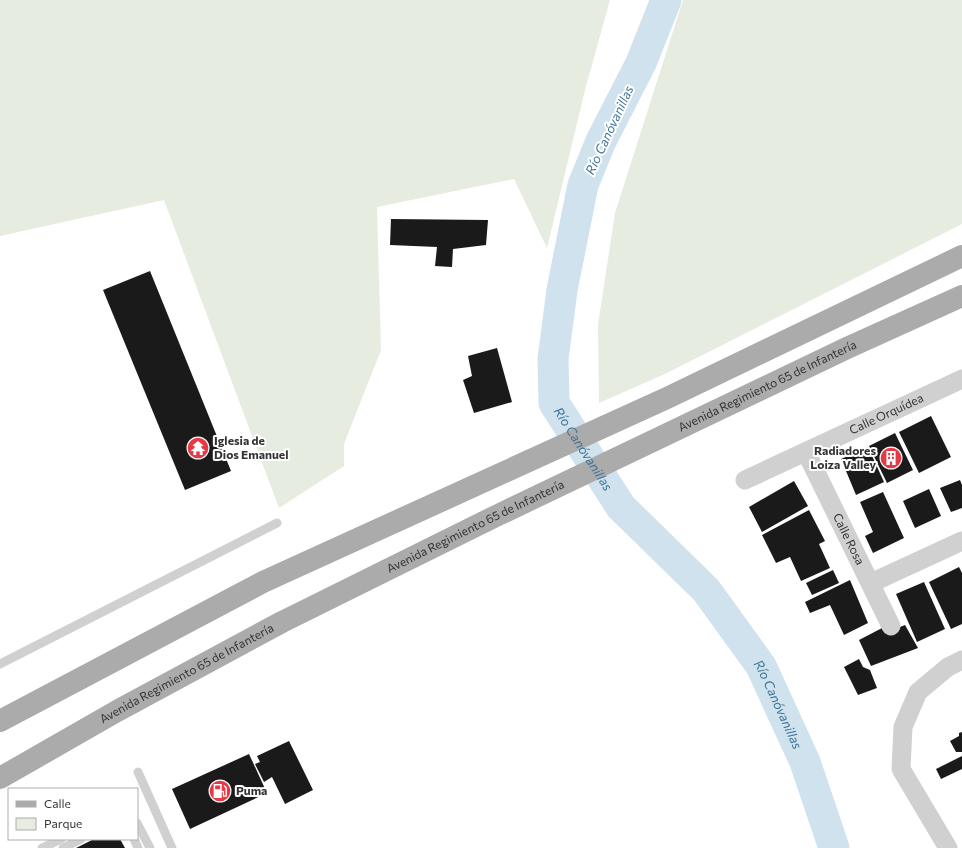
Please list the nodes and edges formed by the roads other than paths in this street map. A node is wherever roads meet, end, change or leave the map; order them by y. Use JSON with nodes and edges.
{"nodes":[{"id":1,"x":962,"y":256,"type":"edge"},
{"id":2,"x":962,"y":296,"type":"edge"},
{"id":3,"x":962,"y":379,"type":"edge"},
{"id":4,"x":806,"y":452,"type":"junction"},
{"id":5,"x":745,"y":480,"type":"dead end"},
{"id":6,"x":277,"y":523,"type":"dead end"},
{"id":7,"x":962,"y":541,"type":"edge"},
{"id":8,"x":871,"y":583,"type":"junction"},
{"id":9,"x":891,"y":626,"type":"dead end"},
{"id":10,"x":962,"y":660,"type":"edge"},
{"id":11,"x":0,"y":664,"type":"edge"},
{"id":12,"x":0,"y":721,"type":"edge"},
{"id":13,"x":138,"y":772,"type":"dead end"},
{"id":14,"x":3,"y":780,"type":"edge"},
{"id":15,"x":138,"y":825,"type":"edge"},
{"id":16,"x":58,"y":840,"type":"edge"},
{"id":17,"x":79,"y":840,"type":"edge"},
{"id":18,"x":44,"y":847,"type":"edge"},
{"id":19,"x":56,"y":848,"type":"edge"},
{"id":20,"x":64,"y":848,"type":"edge"},
{"id":21,"x":150,"y":848,"type":"edge"},
{"id":22,"x":172,"y":848,"type":"edge"},
{"id":23,"x":948,"y":848,"type":"edge"}],
"edges":[{"from":1,"to":12,"type":"main road"},
{"from":2,"to":14,"type":"main road","name":"Avenida Regimiento 65 de Infantería"},
{"from":3,"to":4,"type":"street","name":"Calle Orquídea"},
{"from":4,"to":5,"type":"street","name":"Calle Orquídea"},
{"from":4,"to":8,"type":"street","name":"Calle Rosa"},
{"from":6,"to":11,"type":"lane"},
{"from":7,"to":8,"type":"street"},
{"from":8,"to":9,"type":"street","name":"Calle Rosa"},
{"from":10,"to":23,"type":"street"},
{"from":13,"to":22,"type":"lane"},
{"from":15,"to":21,"type":"lane"},
{"from":16,"to":18,"type":"lane"},
{"from":17,"to":20,"type":"lane"},
{"from":18,"to":19,"type":"lane"}]}
